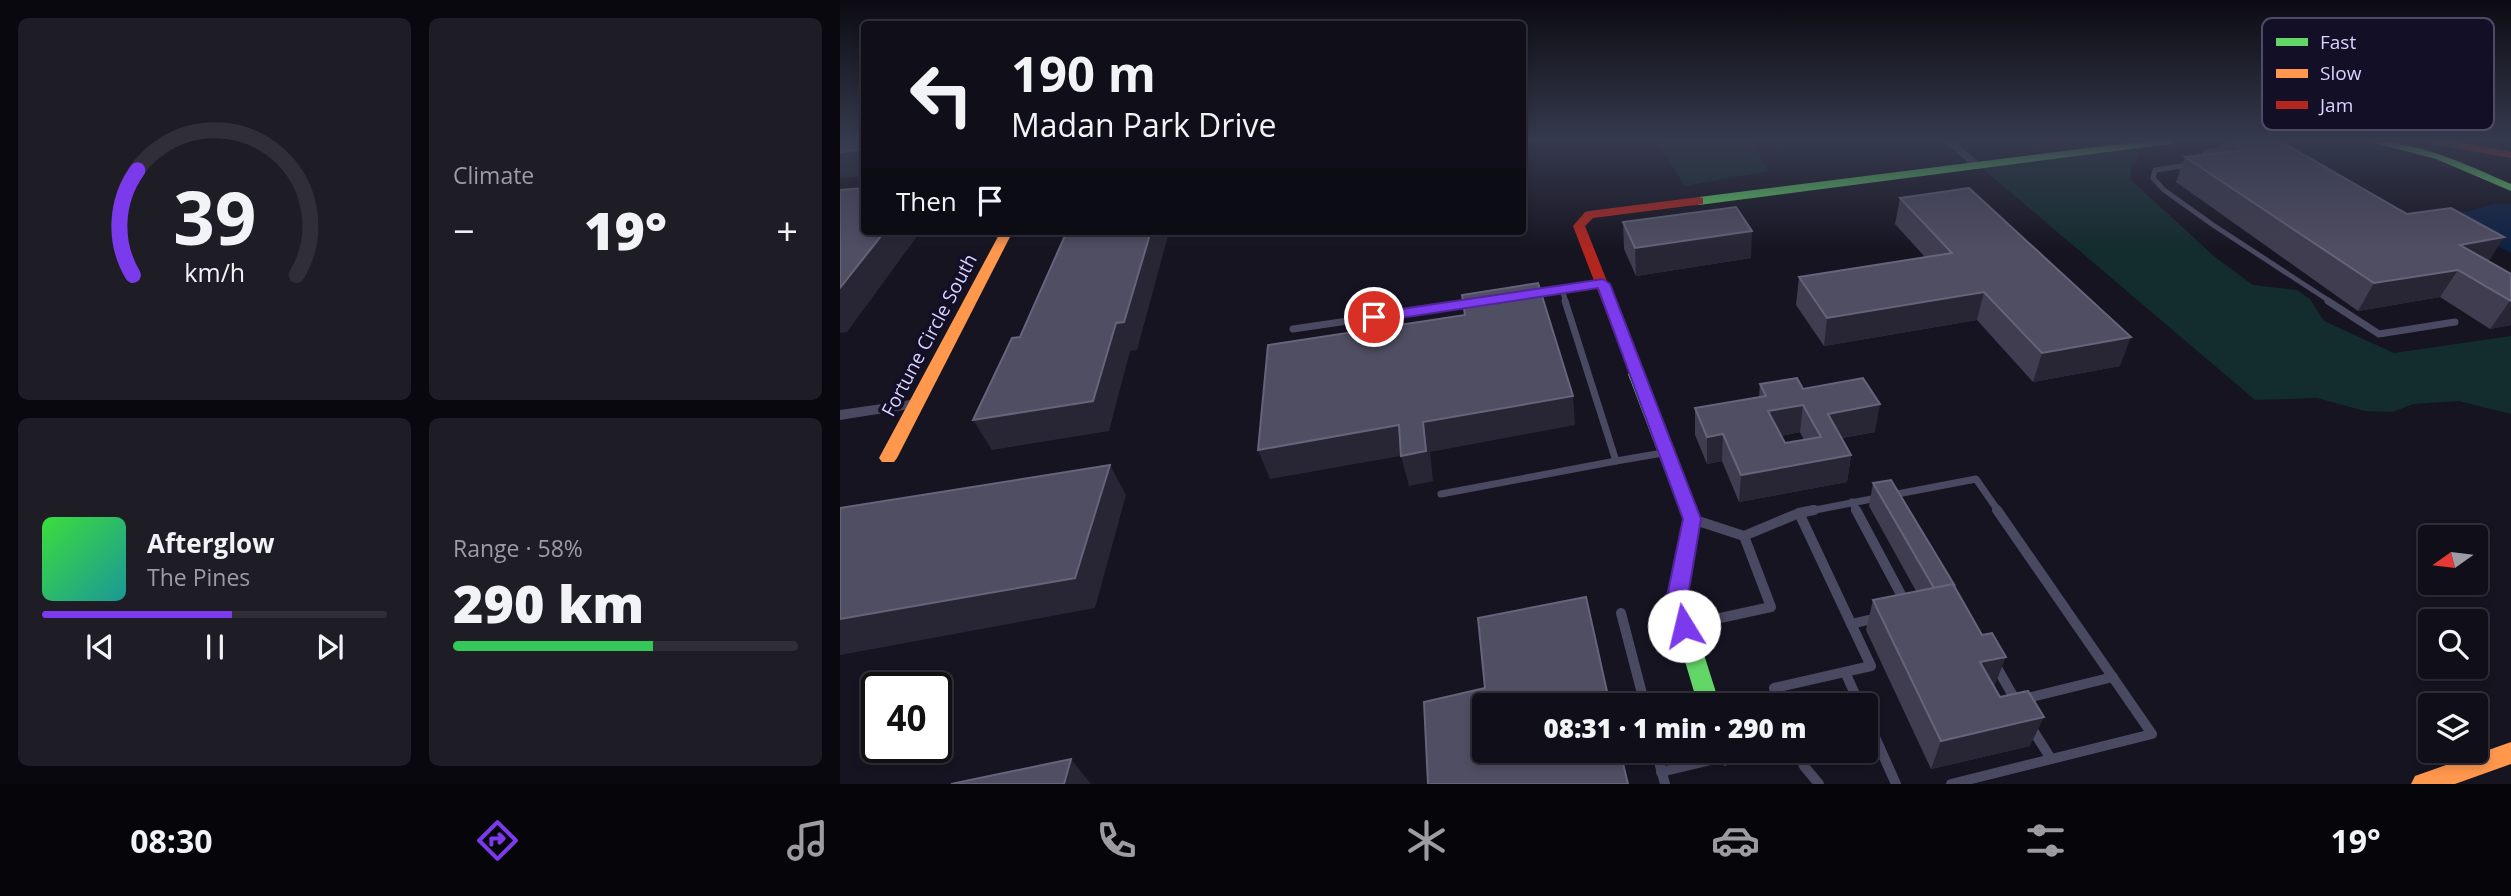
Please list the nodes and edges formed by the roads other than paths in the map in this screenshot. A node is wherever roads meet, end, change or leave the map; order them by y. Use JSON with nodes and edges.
{"nodes":[{"id":1,"x":1879,"y":178,"type":"edge"},
{"id":2,"x":2153,"y":178,"type":"edge"},
{"id":3,"x":2487,"y":178,"type":"edge"},
{"id":4,"x":2511,"y":188,"type":"edge"},
{"id":5,"x":1005,"y":235,"type":"edge"},
{"id":6,"x":1603,"y":284,"type":"junction"},
{"id":7,"x":1562,"y":290,"type":"junction"},
{"id":8,"x":1522,"y":296,"type":"edge"},
{"id":9,"x":1481,"y":302,"type":"edge"},
{"id":10,"x":2455,"y":322,"type":"dead end"},
{"id":11,"x":1293,"y":329,"type":"dead end"},
{"id":12,"x":917,"y":404,"type":"junction"},
{"id":13,"x":840,"y":415,"type":"edge"},
{"id":14,"x":1668,"y":452,"type":"junction"},
{"id":15,"x":888,"y":458,"type":"dead end"},
{"id":16,"x":1616,"y":461,"type":"junction"},
{"id":17,"x":1441,"y":494,"type":"dead end"},
{"id":18,"x":1894,"y":494,"type":"junction"},
{"id":19,"x":1852,"y":502,"type":"junction"},
{"id":20,"x":1901,"y":506,"type":"edge"},
{"id":21,"x":1799,"y":513,"type":"junction"},
{"id":22,"x":1692,"y":519,"type":"junction"},
{"id":23,"x":1744,"y":536,"type":"junction"},
{"id":24,"x":1622,"y":613,"type":"dead end"},
{"id":25,"x":1898,"y":614,"type":"edge"},
{"id":26,"x":1886,"y":616,"type":"edge"},
{"id":27,"x":1851,"y":624,"type":"junction"},
{"id":28,"x":1684,"y":626,"type":"junction"},
{"id":29,"x":1989,"y":655,"type":"edge"},
{"id":30,"x":1845,"y":672,"type":"junction"},
{"id":31,"x":2113,"y":677,"type":"junction"},
{"id":32,"x":1642,"y":693,"type":"edge"},
{"id":33,"x":1705,"y":693,"type":"edge"},
{"id":34,"x":1776,"y":693,"type":"edge"},
{"id":35,"x":1855,"y":693,"type":"edge"},
{"id":36,"x":2016,"y":701,"type":"junction"},
{"id":37,"x":1878,"y":744,"type":"edge"},
{"id":38,"x":2511,"y":753,"type":"edge"},
{"id":39,"x":2051,"y":759,"type":"junction"},
{"id":40,"x":1659,"y":763,"type":"edge"},
{"id":41,"x":1691,"y":763,"type":"edge"},
{"id":42,"x":1803,"y":763,"type":"edge"},
{"id":43,"x":1661,"y":772,"type":"junction"},
{"id":44,"x":1665,"y":784,"type":"edge"},
{"id":45,"x":1819,"y":784,"type":"edge"},
{"id":46,"x":1896,"y":784,"type":"edge"},
{"id":47,"x":1951,"y":784,"type":"edge"},
{"id":48,"x":2423,"y":784,"type":"edge"}],
"edges":[{"from":1,"to":6,"type":"main road"},
{"from":2,"to":10,"type":"lane"},
{"from":3,"to":4,"type":"main road"},
{"from":5,"to":12,"type":"main road","name":"Fortune Circle South"},
{"from":6,"to":7,"type":"lane"},
{"from":6,"to":14,"type":"main road"},
{"from":7,"to":8,"type":"lane"},
{"from":7,"to":16,"type":"lane"},
{"from":9,"to":11,"type":"lane"},
{"from":12,"to":13,"type":"street"},
{"from":12,"to":15,"type":"main road","name":"Fortune Circle South"},
{"from":14,"to":16,"type":"lane"},
{"from":14,"to":22,"type":"main road"},
{"from":16,"to":17,"type":"lane"},
{"from":18,"to":19,"type":"lane"},
{"from":18,"to":20,"type":"lane"},
{"from":18,"to":31,"type":"lane"},
{"from":19,"to":21,"type":"lane"},
{"from":19,"to":25,"type":"lane"},
{"from":21,"to":23,"type":"lane"},
{"from":21,"to":27,"type":"lane"},
{"from":22,"to":23,"type":"lane"},
{"from":22,"to":28,"type":"main road"},
{"from":23,"to":28,"type":"lane"},
{"from":24,"to":32,"type":"lane"},
{"from":26,"to":27,"type":"lane"},
{"from":27,"to":30,"type":"lane"},
{"from":28,"to":33,"type":"main road"},
{"from":29,"to":36,"type":"lane"},
{"from":30,"to":34,"type":"lane"},
{"from":30,"to":35,"type":"lane"},
{"from":31,"to":36,"type":"lane"},
{"from":31,"to":39,"type":"lane"},
{"from":36,"to":39,"type":"lane"},
{"from":37,"to":46,"type":"lane"},
{"from":38,"to":48,"type":"main road"},
{"from":39,"to":47,"type":"lane"},
{"from":40,"to":43,"type":"lane"},
{"from":41,"to":43,"type":"lane"},
{"from":42,"to":45,"type":"lane"},
{"from":43,"to":44,"type":"lane"}]}
